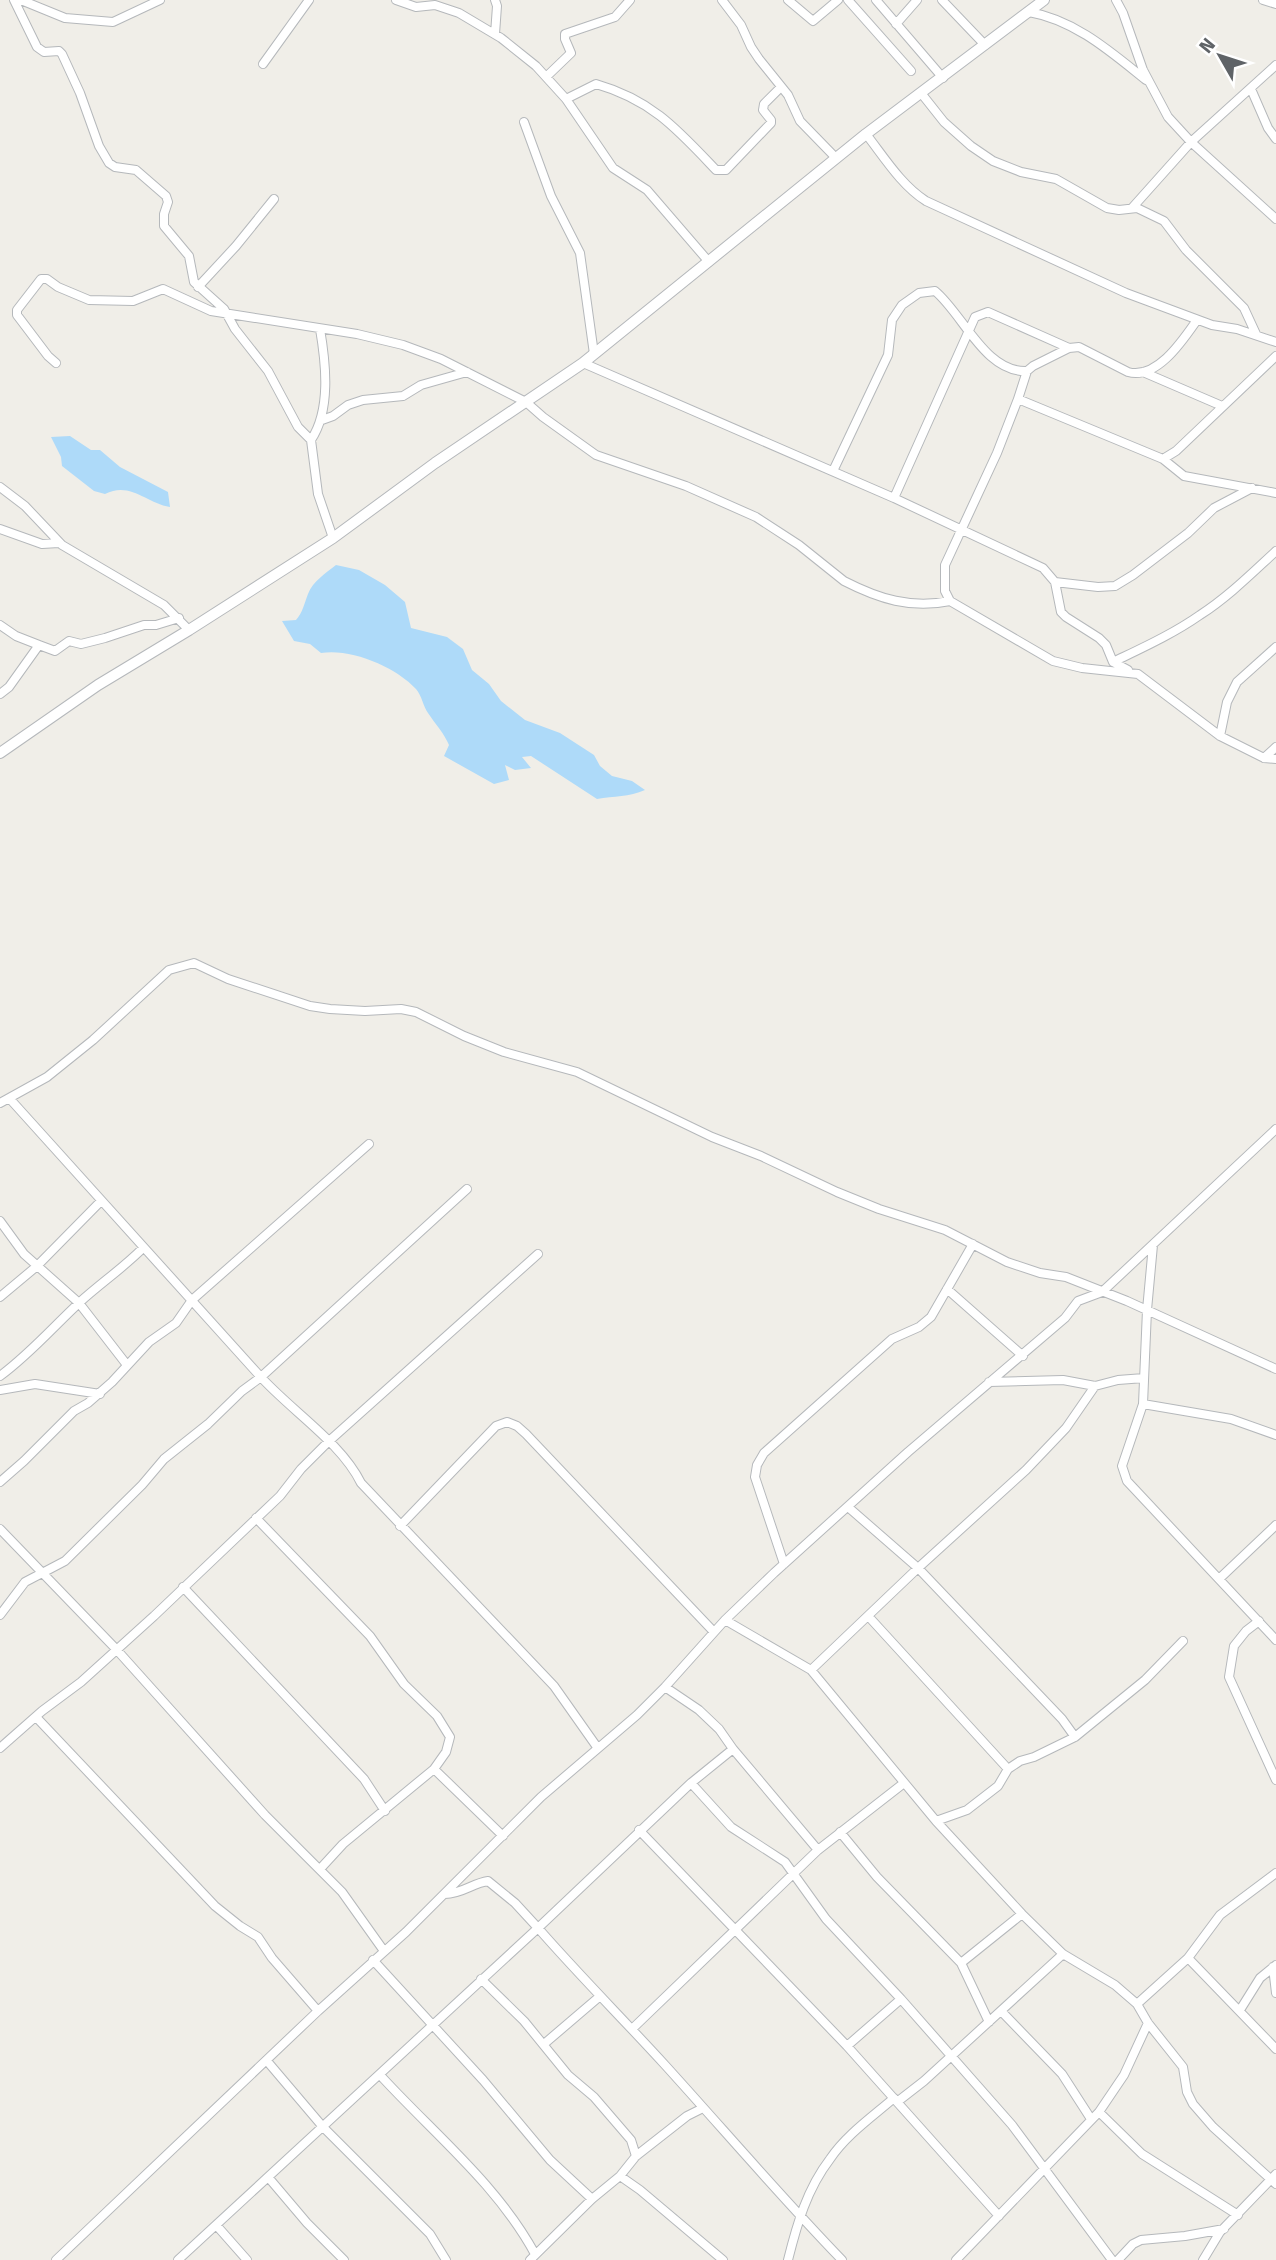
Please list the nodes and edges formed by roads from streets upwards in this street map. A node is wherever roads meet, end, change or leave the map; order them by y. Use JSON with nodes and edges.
{"nodes":[{"id":1,"x":14,"y":0,"type":"edge"},
{"id":2,"x":21,"y":0,"type":"edge"},
{"id":3,"x":160,"y":0,"type":"edge"},
{"id":4,"x":309,"y":0,"type":"edge"},
{"id":5,"x":397,"y":0,"type":"edge"},
{"id":6,"x":495,"y":0,"type":"edge"},
{"id":7,"x":630,"y":0,"type":"edge"},
{"id":8,"x":722,"y":0,"type":"edge"},
{"id":9,"x":788,"y":0,"type":"edge"},
{"id":10,"x":838,"y":0,"type":"edge"},
{"id":11,"x":848,"y":0,"type":"edge"},
{"id":12,"x":876,"y":0,"type":"edge"},
{"id":13,"x":917,"y":0,"type":"edge"},
{"id":14,"x":942,"y":0,"type":"edge"},
{"id":15,"x":1116,"y":0,"type":"edge"},
{"id":16,"x":1263,"y":0,"type":"edge"},
{"id":17,"x":145,"y":3,"type":"edge"},
{"id":18,"x":429,"y":3,"type":"edge"},
{"id":19,"x":1036,"y":4,"type":"edge"},
{"id":20,"x":1276,"y":4,"type":"edge"},
{"id":21,"x":896,"y":24,"type":"junction"},
{"id":22,"x":495,"y":34,"type":"junction"},
{"id":23,"x":985,"y":45,"type":"junction"},
{"id":24,"x":262,"y":64,"type":"dead end"},
{"id":25,"x":1276,"y":65,"type":"edge"},
{"id":26,"x":911,"y":71,"type":"dead end"},
{"id":27,"x":546,"y":77,"type":"junction"},
{"id":28,"x":943,"y":78,"type":"junction"},
{"id":29,"x":1149,"y":82,"type":"junction"},
{"id":30,"x":781,"y":87,"type":"junction"},
{"id":31,"x":1251,"y":89,"type":"junction"},
{"id":32,"x":921,"y":93,"type":"junction"},
{"id":33,"x":566,"y":99,"type":"junction"},
{"id":34,"x":524,"y":122,"type":"dead end"},
{"id":35,"x":866,"y":134,"type":"junction"},
{"id":36,"x":1276,"y":139,"type":"edge"},
{"id":37,"x":1191,"y":142,"type":"junction"},
{"id":38,"x":836,"y":158,"type":"junction"},
{"id":39,"x":274,"y":199,"type":"dead end"},
{"id":40,"x":1132,"y":208,"type":"junction"},
{"id":41,"x":1276,"y":219,"type":"edge"},
{"id":42,"x":709,"y":262,"type":"junction"},
{"id":43,"x":198,"y":287,"type":"junction"},
{"id":44,"x":226,"y":313,"type":"junction"},
{"id":45,"x":1197,"y":320,"type":"junction"},
{"id":46,"x":320,"y":329,"type":"junction"},
{"id":47,"x":968,"y":333,"type":"junction"},
{"id":48,"x":1256,"y":334,"type":"junction"},
{"id":49,"x":1276,"y":342,"type":"edge"},
{"id":50,"x":1069,"y":348,"type":"junction"},
{"id":51,"x":594,"y":354,"type":"junction"},
{"id":52,"x":1276,"y":356,"type":"edge"},
{"id":53,"x":583,"y":362,"type":"junction"},
{"id":54,"x":56,"y":363,"type":"dead end"},
{"id":55,"x":1027,"y":371,"type":"junction"},
{"id":56,"x":467,"y":372,"type":"junction"},
{"id":57,"x":1143,"y":372,"type":"junction"},
{"id":58,"x":1018,"y":400,"type":"junction"},
{"id":59,"x":526,"y":402,"type":"junction"},
{"id":60,"x":1222,"y":405,"type":"junction"},
{"id":61,"x":322,"y":420,"type":"junction"},
{"id":62,"x":311,"y":440,"type":"junction"},
{"id":63,"x":1164,"y":458,"type":"junction"},
{"id":64,"x":833,"y":471,"type":"junction"},
{"id":65,"x":0,"y":487,"type":"edge"},
{"id":66,"x":1252,"y":488,"type":"junction"},
{"id":67,"x":1276,"y":493,"type":"edge"},
{"id":68,"x":894,"y":498,"type":"junction"},
{"id":69,"x":961,"y":528,"type":"junction"},
{"id":70,"x":0,"y":529,"type":"edge"},
{"id":71,"x":333,"y":538,"type":"junction"},
{"id":72,"x":59,"y":543,"type":"junction"},
{"id":73,"x":1276,"y":551,"type":"edge"},
{"id":74,"x":1055,"y":582,"type":"junction"},
{"id":75,"x":950,"y":601,"type":"junction"},
{"id":76,"x":179,"y":618,"type":"junction"},
{"id":77,"x":0,"y":625,"type":"edge"},
{"id":78,"x":189,"y":630,"type":"junction"},
{"id":79,"x":39,"y":645,"type":"junction"},
{"id":80,"x":1276,"y":647,"type":"edge"},
{"id":81,"x":1113,"y":662,"type":"junction"},
{"id":82,"x":1138,"y":674,"type":"junction"},
{"id":83,"x":0,"y":694,"type":"edge"},
{"id":84,"x":1220,"y":736,"type":"junction"},
{"id":85,"x":1276,"y":747,"type":"edge"},
{"id":86,"x":0,"y":753,"type":"edge"},
{"id":87,"x":1264,"y":758,"type":"junction"},
{"id":88,"x":1276,"y":759,"type":"edge"},
{"id":89,"x":10,"y":1099,"type":"junction"},
{"id":90,"x":0,"y":1103,"type":"edge"},
{"id":91,"x":1276,"y":1129,"type":"edge"},
{"id":92,"x":369,"y":1144,"type":"dead end"},
{"id":93,"x":467,"y":1189,"type":"dead end"},
{"id":94,"x":100,"y":1200,"type":"junction"},
{"id":95,"x":0,"y":1221,"type":"edge"},
{"id":96,"x":973,"y":1244,"type":"junction"},
{"id":97,"x":1153,"y":1245,"type":"junction"},
{"id":98,"x":143,"y":1248,"type":"junction"},
{"id":99,"x":538,"y":1254,"type":"dead end"},
{"id":100,"x":37,"y":1266,"type":"junction"},
{"id":101,"x":947,"y":1289,"type":"junction"},
{"id":102,"x":1102,"y":1292,"type":"junction"},
{"id":103,"x":0,"y":1297,"type":"edge"},
{"id":104,"x":192,"y":1300,"type":"junction"},
{"id":105,"x":79,"y":1303,"type":"junction"},
{"id":106,"x":1147,"y":1310,"type":"junction"},
{"id":107,"x":1023,"y":1356,"type":"junction"},
{"id":108,"x":127,"y":1365,"type":"junction"},
{"id":109,"x":1276,"y":1368,"type":"edge"},
{"id":110,"x":0,"y":1376,"type":"edge"},
{"id":111,"x":261,"y":1377,"type":"junction"},
{"id":112,"x":1144,"y":1378,"type":"junction"},
{"id":113,"x":989,"y":1382,"type":"junction"},
{"id":114,"x":1095,"y":1386,"type":"junction"},
{"id":115,"x":0,"y":1390,"type":"edge"},
{"id":116,"x":100,"y":1394,"type":"junction"},
{"id":117,"x":1143,"y":1404,"type":"junction"},
{"id":118,"x":1276,"y":1435,"type":"edge"},
{"id":119,"x":328,"y":1442,"type":"junction"},
{"id":120,"x":0,"y":1482,"type":"edge"},
{"id":121,"x":848,"y":1507,"type":"junction"},
{"id":122,"x":256,"y":1518,"type":"junction"},
{"id":123,"x":1276,"y":1525,"type":"edge"},
{"id":124,"x":400,"y":1526,"type":"junction"},
{"id":125,"x":0,"y":1529,"type":"edge"},
{"id":126,"x":784,"y":1564,"type":"junction"},
{"id":127,"x":918,"y":1569,"type":"junction"},
{"id":128,"x":41,"y":1572,"type":"junction"},
{"id":129,"x":1219,"y":1579,"type":"junction"},
{"id":130,"x":183,"y":1587,"type":"junction"},
{"id":131,"x":0,"y":1615,"type":"edge"},
{"id":132,"x":869,"y":1617,"type":"junction"},
{"id":133,"x":725,"y":1620,"type":"junction"},
{"id":134,"x":1259,"y":1622,"type":"junction"},
{"id":135,"x":714,"y":1632,"type":"junction"},
{"id":136,"x":1276,"y":1640,"type":"edge"},
{"id":137,"x":1183,"y":1641,"type":"dead end"},
{"id":138,"x":117,"y":1649,"type":"junction"},
{"id":139,"x":811,"y":1670,"type":"junction"},
{"id":140,"x":665,"y":1687,"type":"junction"},
{"id":141,"x":36,"y":1717,"type":"junction"},
{"id":142,"x":1075,"y":1737,"type":"junction"},
{"id":143,"x":597,"y":1747,"type":"junction"},
{"id":144,"x":0,"y":1748,"type":"edge"},
{"id":145,"x":733,"y":1749,"type":"junction"},
{"id":146,"x":433,"y":1769,"type":"junction"},
{"id":147,"x":1008,"y":1769,"type":"junction"},
{"id":148,"x":1276,"y":1780,"type":"edge"},
{"id":149,"x":691,"y":1783,"type":"junction"},
{"id":150,"x":904,"y":1783,"type":"junction"},
{"id":151,"x":385,"y":1811,"type":"junction"},
{"id":152,"x":936,"y":1821,"type":"junction"},
{"id":153,"x":639,"y":1830,"type":"junction"},
{"id":154,"x":840,"y":1832,"type":"junction"},
{"id":155,"x":503,"y":1836,"type":"junction"},
{"id":156,"x":818,"y":1850,"type":"junction"},
{"id":157,"x":320,"y":1869,"type":"junction"},
{"id":158,"x":1276,"y":1875,"type":"edge"},
{"id":159,"x":793,"y":1876,"type":"junction"},
{"id":160,"x":445,"y":1894,"type":"junction"},
{"id":161,"x":1022,"y":1914,"type":"junction"},
{"id":162,"x":538,"y":1928,"type":"junction"},
{"id":163,"x":735,"y":1930,"type":"junction"},
{"id":164,"x":384,"y":1951,"type":"junction"},
{"id":165,"x":1063,"y":1954,"type":"junction"},
{"id":166,"x":1188,"y":1958,"type":"junction"},
{"id":167,"x":373,"y":1960,"type":"junction"},
{"id":168,"x":961,"y":1963,"type":"junction"},
{"id":169,"x":1275,"y":1966,"type":"edge"},
{"id":170,"x":481,"y":1979,"type":"junction"},
{"id":171,"x":1276,"y":1993,"type":"edge"},
{"id":172,"x":599,"y":1997,"type":"junction"},
{"id":173,"x":901,"y":1999,"type":"junction"},
{"id":174,"x":1137,"y":2004,"type":"junction"},
{"id":175,"x":1240,"y":2010,"type":"junction"},
{"id":176,"x":318,"y":2011,"type":"junction"},
{"id":177,"x":1001,"y":2011,"type":"junction"},
{"id":178,"x":989,"y":2022,"type":"junction"},
{"id":179,"x":1148,"y":2023,"type":"junction"},
{"id":180,"x":432,"y":2025,"type":"junction"},
{"id":181,"x":632,"y":2029,"type":"junction"},
{"id":182,"x":544,"y":2044,"type":"junction"},
{"id":183,"x":847,"y":2046,"type":"junction"},
{"id":184,"x":1276,"y":2049,"type":"edge"},
{"id":185,"x":950,"y":2057,"type":"junction"},
{"id":186,"x":267,"y":2061,"type":"junction"},
{"id":187,"x":380,"y":2075,"type":"junction"},
{"id":188,"x":896,"y":2100,"type":"junction"},
{"id":189,"x":703,"y":2108,"type":"junction"},
{"id":190,"x":1100,"y":2112,"type":"junction"},
{"id":191,"x":1091,"y":2119,"type":"junction"},
{"id":192,"x":323,"y":2127,"type":"junction"},
{"id":193,"x":636,"y":2156,"type":"junction"},
{"id":194,"x":1045,"y":2169,"type":"junction"},
{"id":195,"x":620,"y":2176,"type":"junction"},
{"id":196,"x":268,"y":2177,"type":"junction"},
{"id":197,"x":1274,"y":2179,"type":"edge"},
{"id":198,"x":592,"y":2199,"type":"junction"},
{"id":199,"x":1238,"y":2215,"type":"junction"},
{"id":200,"x":799,"y":2216,"type":"junction"},
{"id":201,"x":999,"y":2217,"type":"junction"},
{"id":202,"x":217,"y":2226,"type":"junction"},
{"id":203,"x":1224,"y":2229,"type":"junction"},
{"id":204,"x":532,"y":2257,"type":"edge"},
{"id":205,"x":56,"y":2260,"type":"edge"},
{"id":206,"x":178,"y":2260,"type":"edge"},
{"id":207,"x":247,"y":2260,"type":"edge"},
{"id":208,"x":344,"y":2260,"type":"edge"},
{"id":209,"x":446,"y":2260,"type":"edge"},
{"id":210,"x":723,"y":2260,"type":"edge"},
{"id":211,"x":788,"y":2260,"type":"edge"},
{"id":212,"x":842,"y":2260,"type":"edge"},
{"id":213,"x":956,"y":2260,"type":"edge"},
{"id":214,"x":1112,"y":2260,"type":"edge"},
{"id":215,"x":1118,"y":2260,"type":"edge"},
{"id":216,"x":1203,"y":2260,"type":"edge"}],
"edges":[{"from":1,"to":43,"type":"street"},
{"from":2,"to":17,"type":"street"},
{"from":3,"to":17,"type":"street"},
{"from":4,"to":24,"type":"street"},
{"from":5,"to":18,"type":"street"},
{"from":6,"to":22,"type":"street"},
{"from":7,"to":27,"type":"street"},
{"from":8,"to":30,"type":"street"},
{"from":9,"to":10,"type":"street"},
{"from":11,"to":26,"type":"street"},
{"from":12,"to":21,"type":"street"},
{"from":13,"to":21,"type":"street"},
{"from":14,"to":23,"type":"street"},
{"from":15,"to":29,"type":"street"},
{"from":16,"to":20,"type":"street"},
{"from":18,"to":22,"type":"street"},
{"from":19,"to":23,"type":"street"},
{"from":19,"to":29,"type":"street"},
{"from":21,"to":28,"type":"street"},
{"from":22,"to":27,"type":"street"},
{"from":23,"to":28,"type":"street"},
{"from":25,"to":31,"type":"street"},
{"from":27,"to":33,"type":"street"},
{"from":28,"to":32,"type":"street"},
{"from":29,"to":37,"type":"street"},
{"from":30,"to":33,"type":"street"},
{"from":30,"to":38,"type":"street"},
{"from":31,"to":36,"type":"street"},
{"from":31,"to":37,"type":"street"},
{"from":32,"to":35,"type":"street"},
{"from":32,"to":40,"type":"street"},
{"from":33,"to":42,"type":"street"},
{"from":34,"to":51,"type":"street"},
{"from":35,"to":38,"type":"street"},
{"from":35,"to":45,"type":"street"},
{"from":37,"to":40,"type":"street"},
{"from":37,"to":41,"type":"street"},
{"from":38,"to":42,"type":"street"},
{"from":39,"to":43,"type":"street"},
{"from":40,"to":48,"type":"street"},
{"from":42,"to":51,"type":"street"},
{"from":43,"to":44,"type":"street"},
{"from":44,"to":46,"type":"street"},
{"from":44,"to":54,"type":"street"},
{"from":44,"to":62,"type":"street"},
{"from":45,"to":48,"type":"street"},
{"from":45,"to":57,"type":"street"},
{"from":46,"to":56,"type":"street"},
{"from":46,"to":61,"type":"street"},
{"from":47,"to":50,"type":"street"},
{"from":47,"to":55,"type":"street"},
{"from":47,"to":64,"type":"street"},
{"from":47,"to":68,"type":"street"},
{"from":48,"to":49,"type":"street"},
{"from":50,"to":55,"type":"street"},
{"from":50,"to":57,"type":"street"},
{"from":51,"to":53,"type":"street"},
{"from":52,"to":60,"type":"street"},
{"from":53,"to":59,"type":"street"},
{"from":53,"to":64,"type":"street"},
{"from":55,"to":58,"type":"street"},
{"from":56,"to":59,"type":"street"},
{"from":56,"to":61,"type":"street"},
{"from":57,"to":60,"type":"street"},
{"from":58,"to":63,"type":"street"},
{"from":58,"to":69,"type":"street"},
{"from":59,"to":71,"type":"street"},
{"from":59,"to":75,"type":"street"},
{"from":60,"to":63,"type":"street"},
{"from":61,"to":62,"type":"street"},
{"from":62,"to":71,"type":"street"},
{"from":63,"to":66,"type":"street"},
{"from":64,"to":68,"type":"street"},
{"from":65,"to":72,"type":"street"},
{"from":66,"to":67,"type":"street"},
{"from":66,"to":74,"type":"street"},
{"from":68,"to":69,"type":"street"},
{"from":69,"to":74,"type":"street"},
{"from":69,"to":75,"type":"street"},
{"from":70,"to":72,"type":"street"},
{"from":71,"to":78,"type":"street"},
{"from":72,"to":76,"type":"street"},
{"from":73,"to":81,"type":"street"},
{"from":74,"to":81,"type":"street"},
{"from":75,"to":82,"type":"street"},
{"from":76,"to":78,"type":"street"},
{"from":76,"to":79,"type":"street"},
{"from":77,"to":79,"type":"street"},
{"from":78,"to":86,"type":"street"},
{"from":79,"to":83,"type":"street"},
{"from":80,"to":84,"type":"street"},
{"from":81,"to":82,"type":"street"},
{"from":82,"to":84,"type":"street"},
{"from":84,"to":87,"type":"street"},
{"from":85,"to":87,"type":"street"},
{"from":87,"to":88,"type":"street"},
{"from":89,"to":90,"type":"street"},
{"from":89,"to":94,"type":"street"},
{"from":89,"to":96,"type":"street"},
{"from":91,"to":97,"type":"street"},
{"from":92,"to":104,"type":"street"},
{"from":93,"to":111,"type":"street"},
{"from":94,"to":98,"type":"street"},
{"from":94,"to":100,"type":"street"},
{"from":95,"to":100,"type":"street"},
{"from":96,"to":101,"type":"street"},
{"from":96,"to":102,"type":"street"},
{"from":97,"to":102,"type":"street"},
{"from":97,"to":106,"type":"street"},
{"from":98,"to":104,"type":"street"},
{"from":98,"to":105,"type":"street"},
{"from":99,"to":119,"type":"street"},
{"from":100,"to":103,"type":"street"},
{"from":100,"to":105,"type":"street"},
{"from":101,"to":107,"type":"street"},
{"from":101,"to":126,"type":"street"},
{"from":102,"to":106,"type":"street"},
{"from":102,"to":107,"type":"street"},
{"from":104,"to":108,"type":"street"},
{"from":104,"to":111,"type":"street"},
{"from":105,"to":108,"type":"street"},
{"from":105,"to":110,"type":"street"},
{"from":106,"to":109,"type":"street"},
{"from":106,"to":112,"type":"street"},
{"from":107,"to":113,"type":"street"},
{"from":108,"to":116,"type":"street"},
{"from":111,"to":119,"type":"street"},
{"from":111,"to":128,"type":"street"},
{"from":112,"to":114,"type":"street"},
{"from":112,"to":117,"type":"street"},
{"from":113,"to":114,"type":"street"},
{"from":113,"to":121,"type":"street"},
{"from":114,"to":127,"type":"street"},
{"from":115,"to":116,"type":"street"},
{"from":116,"to":120,"type":"street"},
{"from":117,"to":118,"type":"street"},
{"from":117,"to":129,"type":"street"},
{"from":119,"to":122,"type":"street"},
{"from":119,"to":124,"type":"street"},
{"from":121,"to":126,"type":"street"},
{"from":121,"to":127,"type":"street"},
{"from":122,"to":130,"type":"street"},
{"from":122,"to":146,"type":"street"},
{"from":123,"to":129,"type":"street"},
{"from":124,"to":135,"type":"street"},
{"from":124,"to":143,"type":"street"},
{"from":125,"to":128,"type":"street"},
{"from":126,"to":133,"type":"street"},
{"from":127,"to":132,"type":"street"},
{"from":127,"to":142,"type":"street"},
{"from":128,"to":131,"type":"street"},
{"from":128,"to":138,"type":"street"},
{"from":129,"to":134,"type":"street"},
{"from":130,"to":138,"type":"street"},
{"from":130,"to":151,"type":"street"},
{"from":132,"to":139,"type":"street"},
{"from":132,"to":147,"type":"street"},
{"from":133,"to":135,"type":"street"},
{"from":133,"to":139,"type":"street"},
{"from":134,"to":136,"type":"street"},
{"from":134,"to":148,"type":"street"},
{"from":135,"to":140,"type":"street"},
{"from":137,"to":142,"type":"street"},
{"from":138,"to":141,"type":"street"},
{"from":138,"to":157,"type":"street"},
{"from":139,"to":150,"type":"street"},
{"from":140,"to":143,"type":"street"},
{"from":140,"to":145,"type":"street"},
{"from":141,"to":144,"type":"street"},
{"from":141,"to":176,"type":"street"},
{"from":142,"to":147,"type":"street"},
{"from":143,"to":155,"type":"street"},
{"from":145,"to":149,"type":"street"},
{"from":145,"to":156,"type":"street"},
{"from":146,"to":151,"type":"street"},
{"from":146,"to":155,"type":"street"},
{"from":147,"to":152,"type":"street"},
{"from":149,"to":153,"type":"street"},
{"from":149,"to":159,"type":"street"},
{"from":150,"to":152,"type":"street"},
{"from":150,"to":154,"type":"street"},
{"from":151,"to":157,"type":"street"},
{"from":152,"to":161,"type":"street"},
{"from":153,"to":162,"type":"street"},
{"from":153,"to":163,"type":"street"},
{"from":154,"to":156,"type":"street"},
{"from":154,"to":168,"type":"street"},
{"from":155,"to":160,"type":"street"},
{"from":156,"to":159,"type":"street"},
{"from":157,"to":164,"type":"street"},
{"from":158,"to":166,"type":"street"},
{"from":159,"to":163,"type":"street"},
{"from":159,"to":173,"type":"street"},
{"from":160,"to":162,"type":"street"},
{"from":160,"to":164,"type":"street"},
{"from":161,"to":165,"type":"street"},
{"from":161,"to":168,"type":"street"},
{"from":162,"to":170,"type":"street"},
{"from":162,"to":172,"type":"street"},
{"from":163,"to":181,"type":"street"},
{"from":163,"to":183,"type":"street"},
{"from":164,"to":167,"type":"street"},
{"from":165,"to":174,"type":"street"},
{"from":165,"to":177,"type":"street"},
{"from":166,"to":174,"type":"street"},
{"from":166,"to":175,"type":"street"},
{"from":167,"to":176,"type":"street"},
{"from":167,"to":180,"type":"street"},
{"from":168,"to":178,"type":"street"},
{"from":169,"to":171,"type":"street"},
{"from":169,"to":175,"type":"street"},
{"from":170,"to":180,"type":"street"},
{"from":170,"to":182,"type":"street"},
{"from":172,"to":181,"type":"street"},
{"from":172,"to":182,"type":"street"},
{"from":173,"to":183,"type":"street"},
{"from":173,"to":185,"type":"street"},
{"from":174,"to":179,"type":"street"},
{"from":175,"to":184,"type":"street"},
{"from":176,"to":186,"type":"street"},
{"from":177,"to":178,"type":"street"},
{"from":177,"to":191,"type":"street"},
{"from":178,"to":185,"type":"street"},
{"from":179,"to":190,"type":"street"},
{"from":179,"to":197,"type":"street"},
{"from":180,"to":187,"type":"street"},
{"from":180,"to":198,"type":"street"},
{"from":181,"to":189,"type":"street"},
{"from":182,"to":193,"type":"street"},
{"from":183,"to":188,"type":"street"},
{"from":185,"to":188,"type":"street"},
{"from":185,"to":194,"type":"street"},
{"from":186,"to":192,"type":"street"},
{"from":186,"to":205,"type":"street"},
{"from":187,"to":192,"type":"street"},
{"from":187,"to":204,"type":"street"},
{"from":188,"to":200,"type":"street"},
{"from":188,"to":201,"type":"street"},
{"from":189,"to":193,"type":"street"},
{"from":189,"to":200,"type":"street"},
{"from":190,"to":191,"type":"street"},
{"from":190,"to":199,"type":"street"},
{"from":191,"to":194,"type":"street"},
{"from":192,"to":196,"type":"street"},
{"from":192,"to":209,"type":"street"},
{"from":193,"to":195,"type":"street"},
{"from":194,"to":201,"type":"street"},
{"from":194,"to":214,"type":"street"},
{"from":195,"to":198,"type":"street"},
{"from":195,"to":210,"type":"street"},
{"from":196,"to":202,"type":"street"},
{"from":196,"to":208,"type":"street"},
{"from":197,"to":199,"type":"street"},
{"from":198,"to":204,"type":"street"},
{"from":199,"to":203,"type":"street"},
{"from":200,"to":211,"type":"street"},
{"from":200,"to":212,"type":"street"},
{"from":201,"to":213,"type":"street"},
{"from":202,"to":206,"type":"street"},
{"from":202,"to":207,"type":"street"},
{"from":203,"to":215,"type":"street"},
{"from":203,"to":216,"type":"street"}]}
